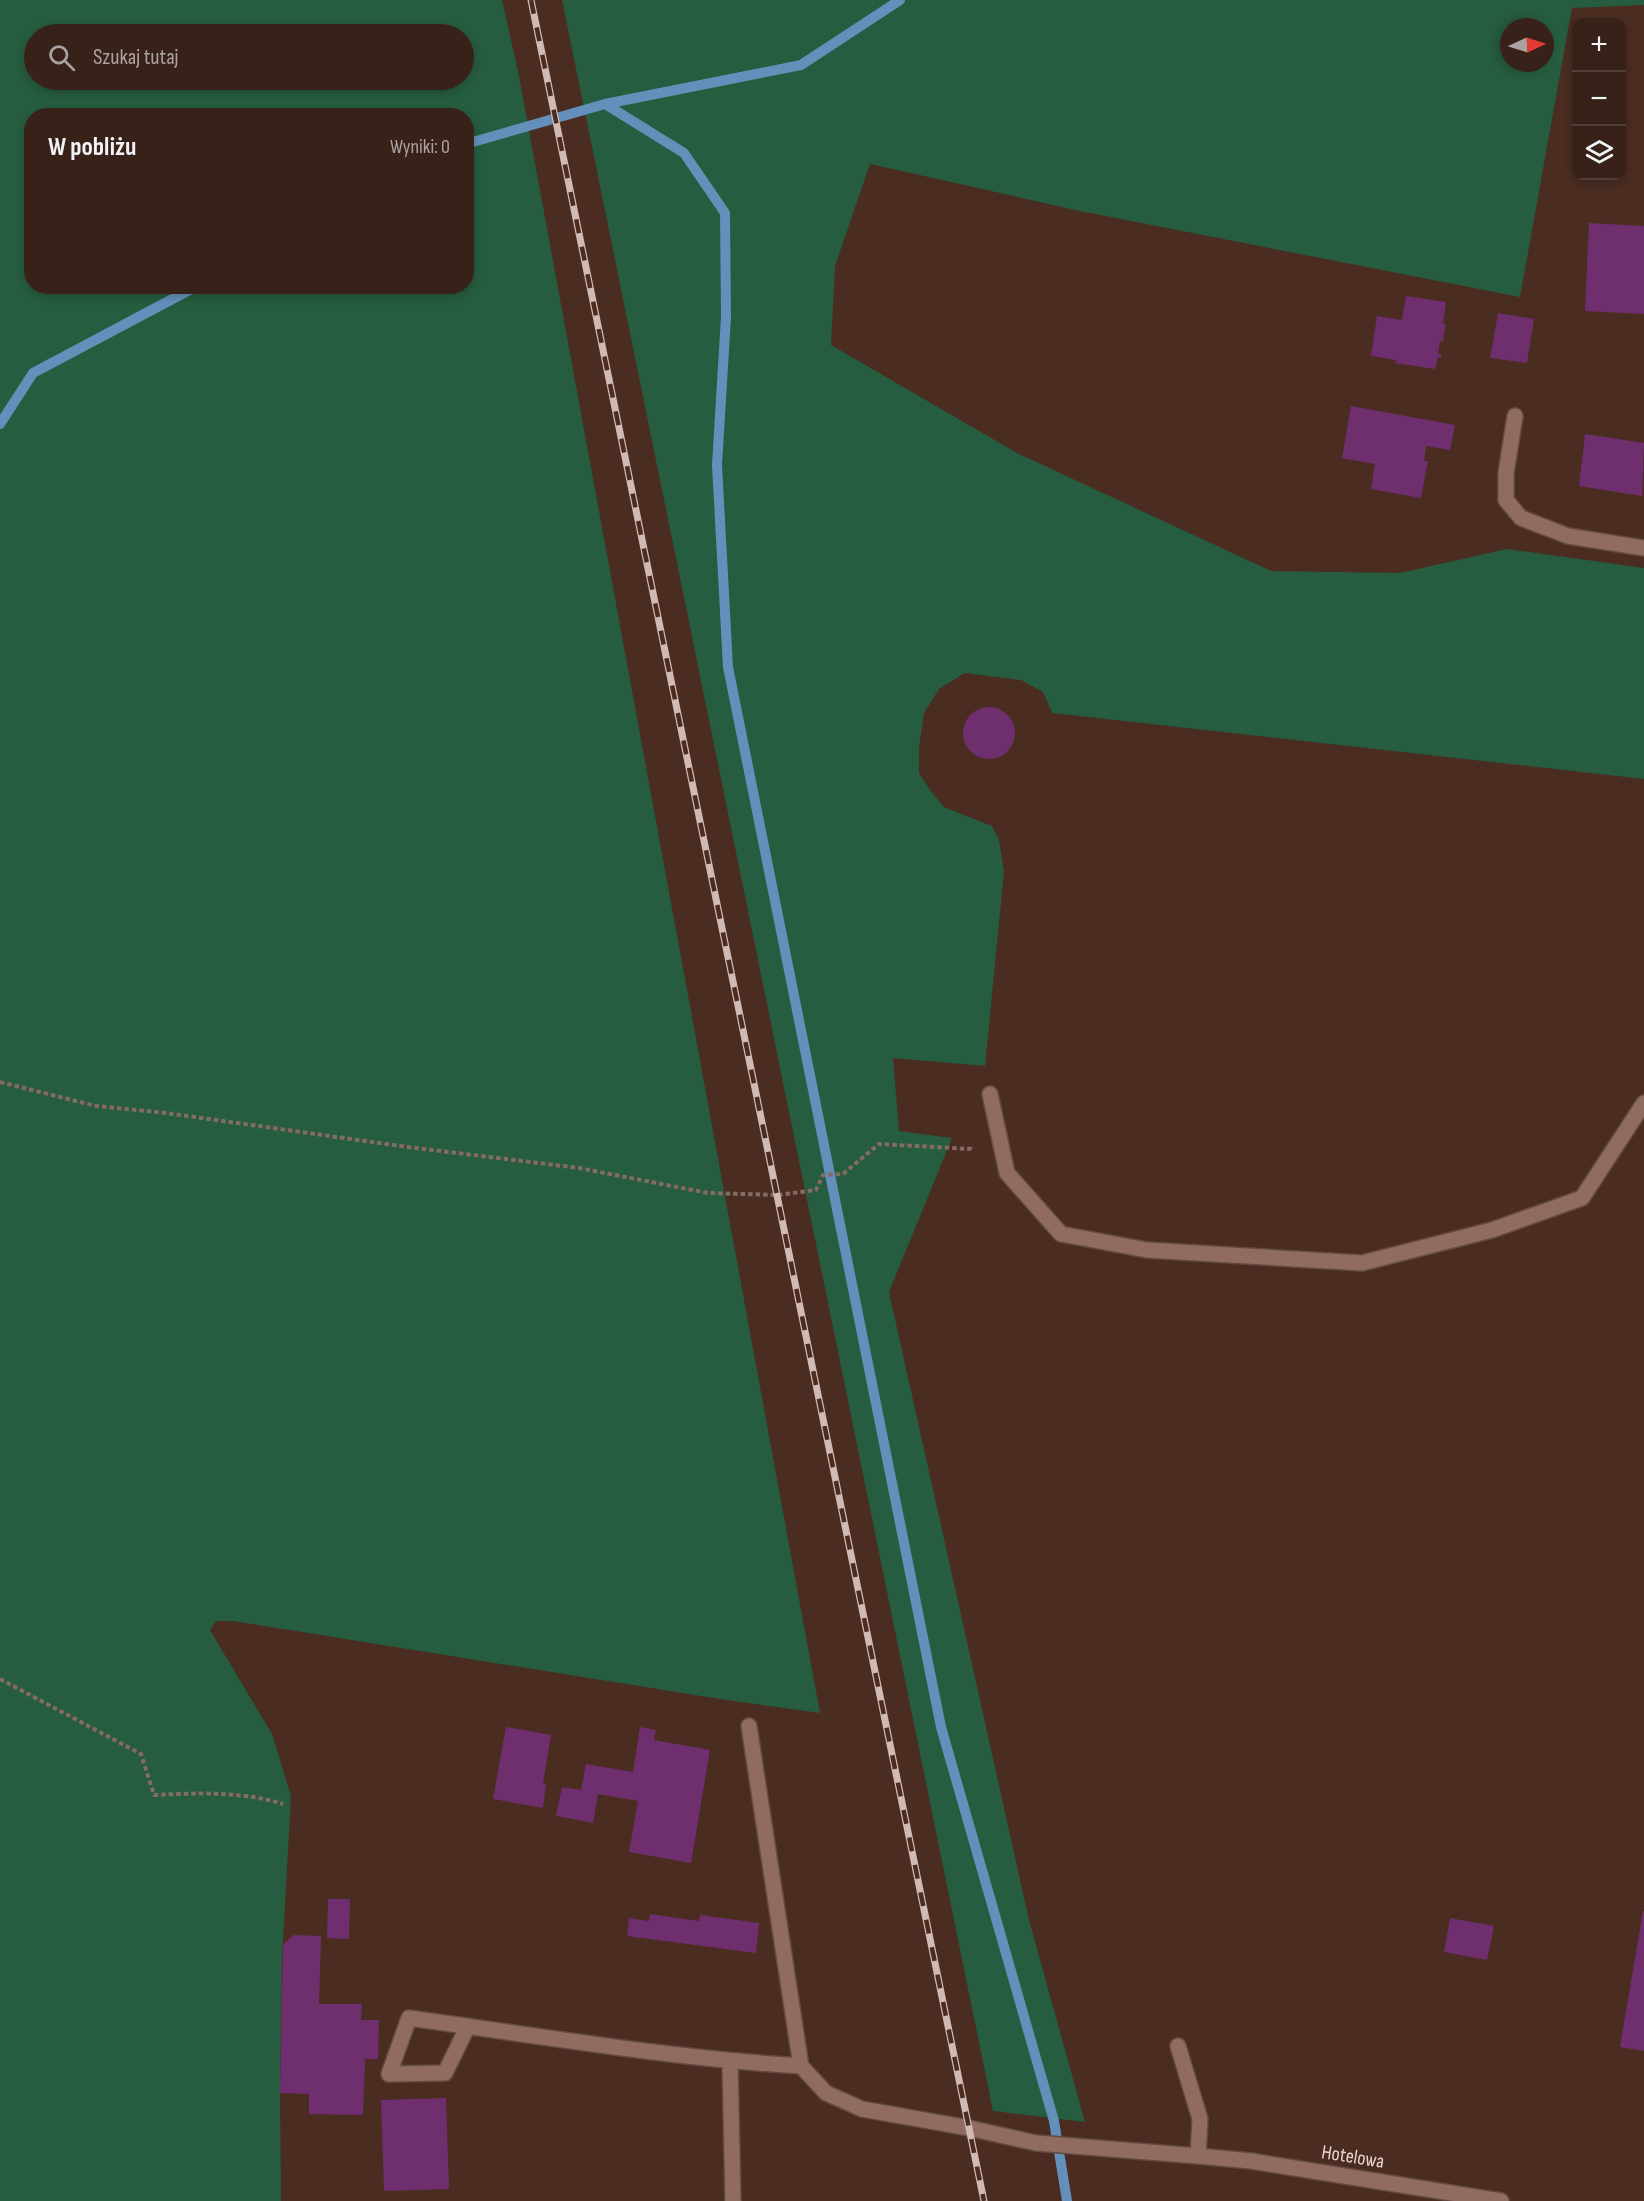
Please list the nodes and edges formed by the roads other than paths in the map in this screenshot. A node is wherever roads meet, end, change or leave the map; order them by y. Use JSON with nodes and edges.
{"nodes":[{"id":1,"x":1515,"y":416,"type":"dead end"},
{"id":2,"x":1644,"y":548,"type":"edge"},
{"id":3,"x":990,"y":1094,"type":"dead end"},
{"id":4,"x":1644,"y":1103,"type":"edge"},
{"id":5,"x":749,"y":1726,"type":"dead end"},
{"id":6,"x":468,"y":2026,"type":"junction"},
{"id":7,"x":1178,"y":2046,"type":"dead end"},
{"id":8,"x":730,"y":2062,"type":"junction"},
{"id":9,"x":801,"y":2066,"type":"junction"},
{"id":10,"x":1198,"y":2156,"type":"junction"},
{"id":11,"x":733,"y":2201,"type":"edge"},
{"id":12,"x":1501,"y":2201,"type":"edge"}],
"edges":[{"from":1,"to":2,"type":"street"},
{"from":3,"to":4,"type":"street"},
{"from":5,"to":9,"type":"street"},
{"from":6,"to":6,"type":"street"},
{"from":6,"to":8,"type":"street"},
{"from":7,"to":10,"type":"street"},
{"from":8,"to":9,"type":"street"},
{"from":8,"to":11,"type":"street"},
{"from":9,"to":10,"type":"street","name":"Hotelowa"},
{"from":10,"to":12,"type":"street","name":"Hotelowa"}]}
